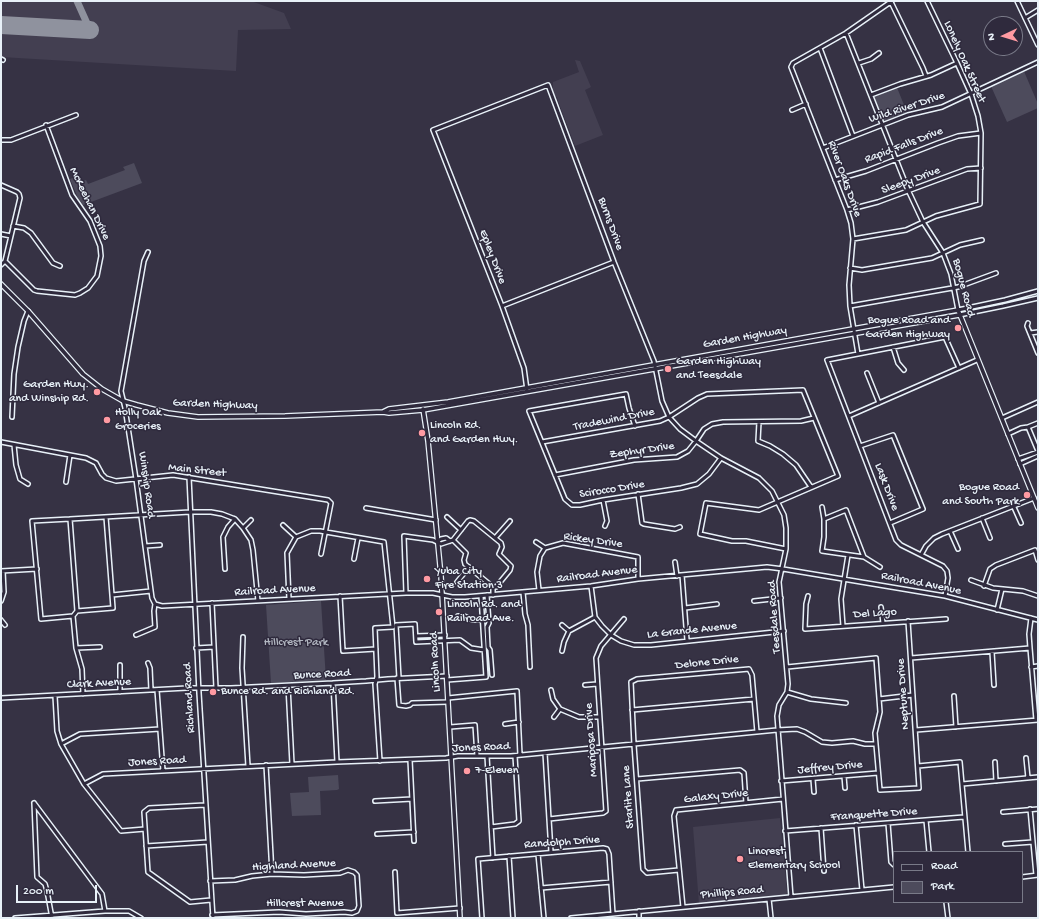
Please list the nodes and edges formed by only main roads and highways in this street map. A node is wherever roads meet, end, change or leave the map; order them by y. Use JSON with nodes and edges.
{"nodes":[{"id":1,"x":1,"y":284,"type":"edge"},
{"id":2,"x":958,"y":310,"type":"joint"},
{"id":3,"x":959,"y":315,"type":"junction"},
{"id":4,"x":655,"y":367,"type":"junction"},
{"id":5,"x":423,"y":408,"type":"junction"},
{"id":6,"x":1038,"y":508,"type":"edge"},
{"id":7,"x":460,"y":918,"type":"edge"}],
"edges":[{"from":1,"to":5,"type":"main road","name":"Garden Highway"},
{"from":2,"to":3,"type":"main road","name":"Bogue Road"},
{"from":2,"to":4,"type":"main road","name":"Garden Highway"},
{"from":3,"to":4,"type":"main road","name":"Garden Highway"},
{"from":3,"to":6,"type":"main road","name":"Bogue Road"},
{"from":4,"to":5,"type":"main road","name":"Garden Highway"},
{"from":4,"to":5,"type":"main road","name":"Garden Highway"},
{"from":5,"to":7,"type":"main road","name":"Lincoln Road"}]}
